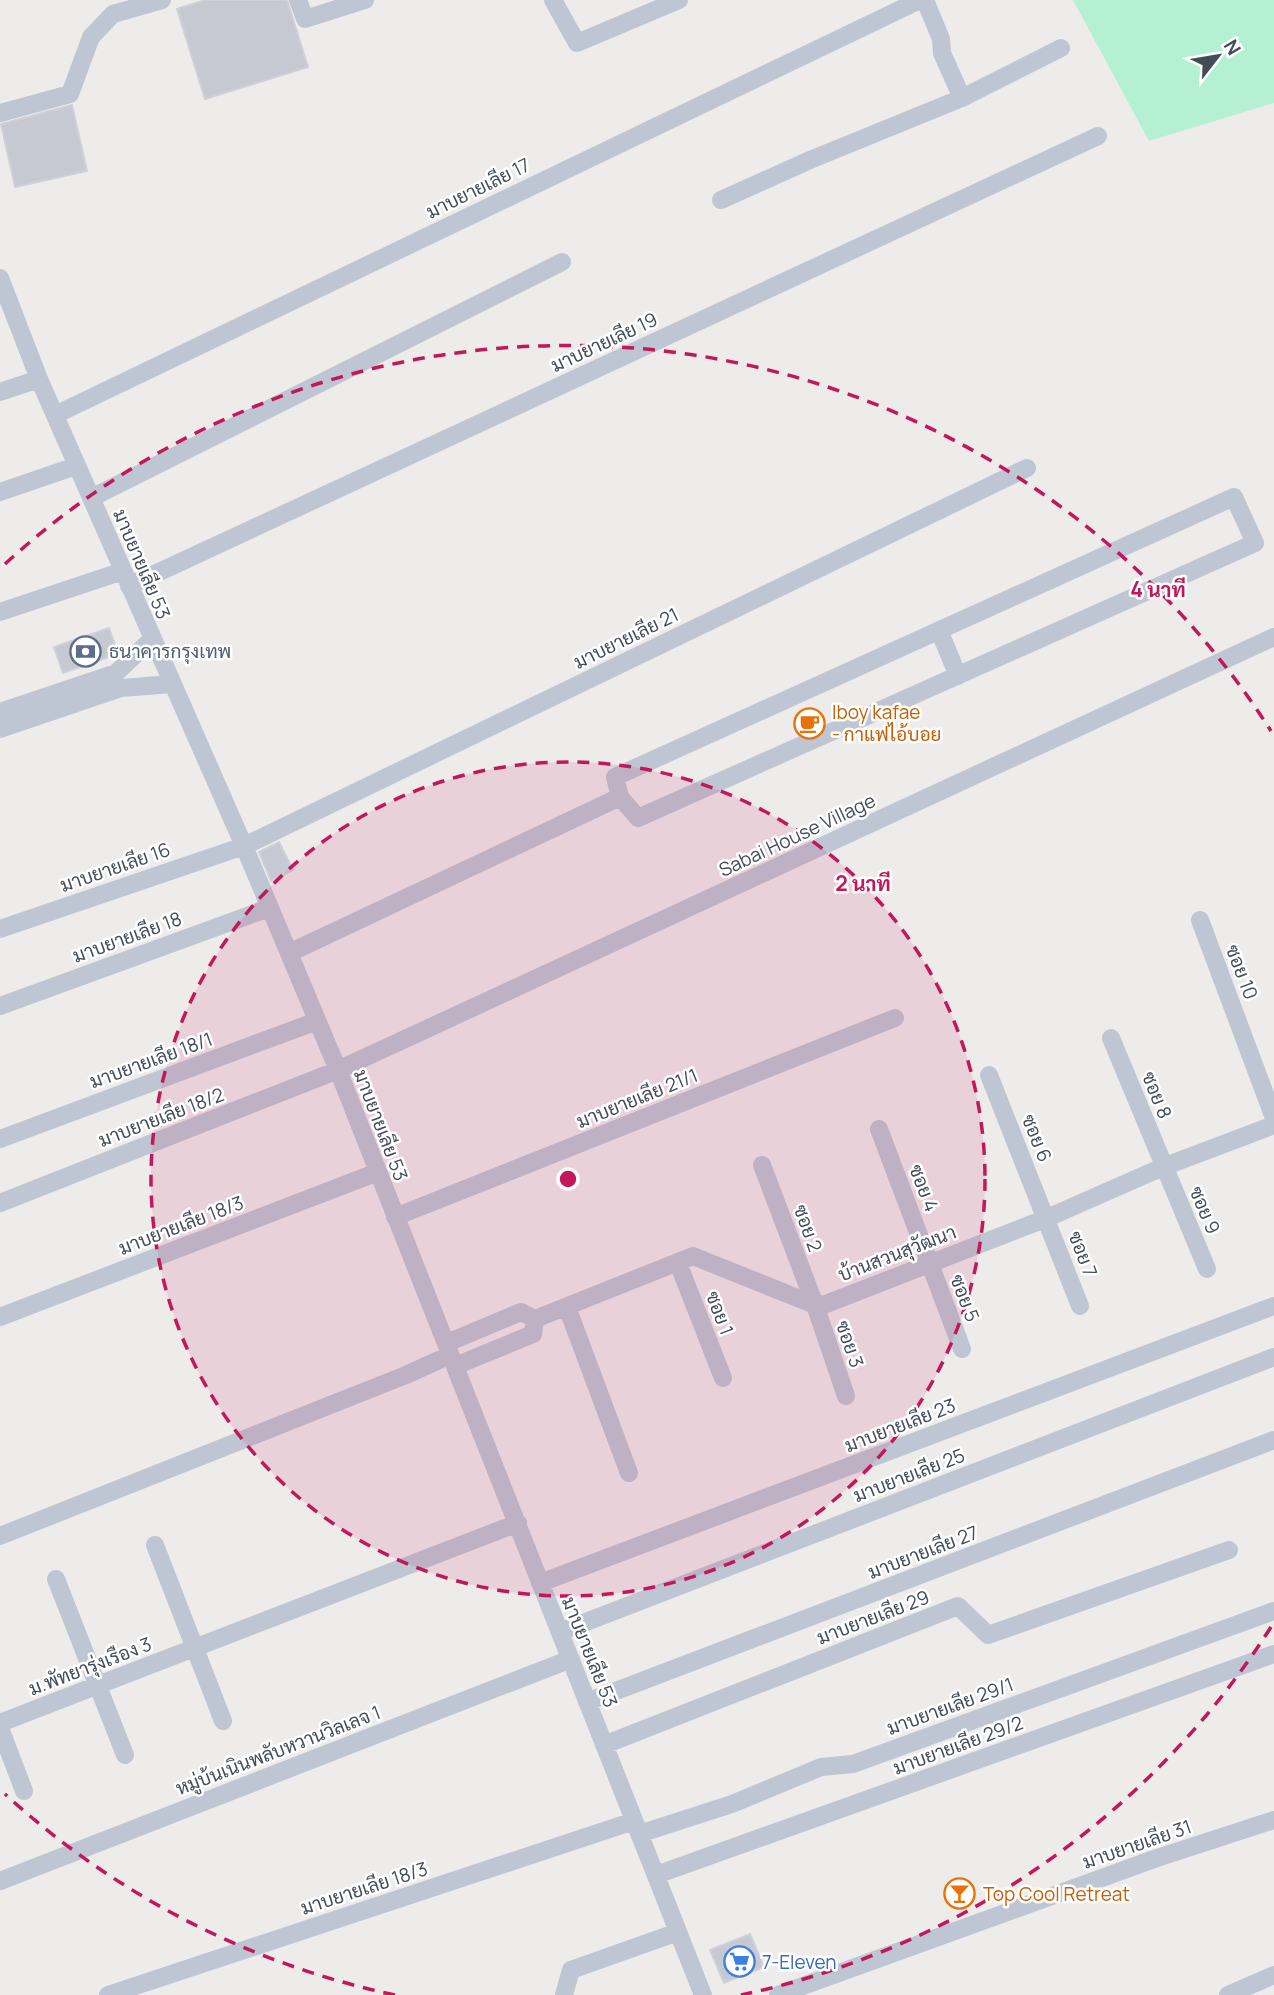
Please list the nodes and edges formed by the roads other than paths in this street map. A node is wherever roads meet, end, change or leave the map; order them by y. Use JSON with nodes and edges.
{"nodes":[{"id":1,"x":162,"y":0,"type":"edge"},
{"id":2,"x":298,"y":0,"type":"edge"},
{"id":3,"x":365,"y":0,"type":"edge"},
{"id":4,"x":553,"y":0,"type":"edge"},
{"id":5,"x":679,"y":0,"type":"edge"},
{"id":6,"x":922,"y":0,"type":"edge"},
{"id":7,"x":1061,"y":48,"type":"dead end"},
{"id":8,"x":962,"y":98,"type":"junction"},
{"id":9,"x":0,"y":113,"type":"edge"},
{"id":10,"x":1098,"y":136,"type":"dead end"},
{"id":11,"x":721,"y":200,"type":"dead end"},
{"id":12,"x":562,"y":262,"type":"dead end"},
{"id":13,"x":0,"y":278,"type":"edge"},
{"id":14,"x":8,"y":323,"type":"edge"},
{"id":15,"x":39,"y":379,"type":"junction"},
{"id":16,"x":0,"y":392,"type":"edge"},
{"id":17,"x":55,"y":415,"type":"junction"},
{"id":18,"x":76,"y":466,"type":"junction"},
{"id":19,"x":1027,"y":468,"type":"dead end"},
{"id":20,"x":0,"y":492,"type":"edge"},
{"id":21,"x":91,"y":498,"type":"junction"},
{"id":22,"x":126,"y":579,"type":"junction"},
{"id":23,"x":0,"y":612,"type":"edge"},
{"id":24,"x":939,"y":630,"type":"junction"},
{"id":25,"x":1274,"y":638,"type":"edge"},
{"id":26,"x":152,"y":639,"type":"junction"},
{"id":27,"x":958,"y":676,"type":"junction"},
{"id":28,"x":172,"y":684,"type":"junction"},
{"id":29,"x":0,"y":712,"type":"edge"},
{"id":30,"x":0,"y":729,"type":"edge"},
{"id":31,"x":620,"y":797,"type":"junction"},
{"id":32,"x":244,"y":846,"type":"junction"},
{"id":33,"x":269,"y":908,"type":"junction"},
{"id":34,"x":1199,"y":920,"type":"dead end"},
{"id":35,"x":0,"y":929,"type":"edge"},
{"id":36,"x":289,"y":953,"type":"junction"},
{"id":37,"x":0,"y":1006,"type":"edge"},
{"id":38,"x":895,"y":1018,"type":"dead end"},
{"id":39,"x":317,"y":1021,"type":"junction"},
{"id":40,"x":1111,"y":1038,"type":"dead end"},
{"id":41,"x":338,"y":1070,"type":"junction"},
{"id":42,"x":989,"y":1075,"type":"dead end"},
{"id":43,"x":1274,"y":1118,"type":"edge"},
{"id":44,"x":1274,"y":1125,"type":"edge"},
{"id":45,"x":878,"y":1129,"type":"dead end"},
{"id":46,"x":0,"y":1139,"type":"edge"},
{"id":47,"x":762,"y":1165,"type":"dead end"},
{"id":48,"x":1163,"y":1167,"type":"junction"},
{"id":49,"x":377,"y":1172,"type":"junction"},
{"id":50,"x":0,"y":1203,"type":"edge"},
{"id":51,"x":395,"y":1217,"type":"junction"},
{"id":52,"x":1047,"y":1218,"type":"junction"},
{"id":53,"x":929,"y":1262,"type":"junction"},
{"id":54,"x":678,"y":1263,"type":"junction"},
{"id":55,"x":1207,"y":1269,"type":"dead end"},
{"id":56,"x":815,"y":1305,"type":"junction"},
{"id":57,"x":1080,"y":1306,"type":"dead end"},
{"id":58,"x":1274,"y":1306,"type":"edge"},
{"id":59,"x":566,"y":1307,"type":"junction"},
{"id":60,"x":0,"y":1317,"type":"edge"},
{"id":61,"x":535,"y":1319,"type":"junction"},
{"id":62,"x":962,"y":1349,"type":"dead end"},
{"id":63,"x":450,"y":1354,"type":"junction"},
{"id":64,"x":1274,"y":1357,"type":"edge"},
{"id":65,"x":723,"y":1378,"type":"dead end"},
{"id":66,"x":846,"y":1396,"type":"dead end"},
{"id":67,"x":1274,"y":1440,"type":"edge"},
{"id":68,"x":629,"y":1473,"type":"dead end"},
{"id":69,"x":518,"y":1523,"type":"junction"},
{"id":70,"x":0,"y":1536,"type":"edge"},
{"id":71,"x":155,"y":1545,"type":"dead end"},
{"id":72,"x":1229,"y":1550,"type":"dead end"},
{"id":73,"x":57,"y":1579,"type":"dead end"},
{"id":74,"x":540,"y":1583,"type":"junction"},
{"id":75,"x":1274,"y":1611,"type":"edge"},
{"id":76,"x":560,"y":1632,"type":"junction"},
{"id":77,"x":195,"y":1647,"type":"junction"},
{"id":78,"x":1274,"y":1654,"type":"edge"},
{"id":79,"x":571,"y":1659,"type":"junction"},
{"id":80,"x":98,"y":1685,"type":"junction"},
{"id":81,"x":587,"y":1702,"type":"junction"},
{"id":82,"x":223,"y":1721,"type":"dead end"},
{"id":83,"x":0,"y":1723,"type":"edge"},
{"id":84,"x":0,"y":1728,"type":"edge"},
{"id":85,"x":604,"y":1745,"type":"junction"},
{"id":86,"x":125,"y":1755,"type":"dead end"},
{"id":87,"x":24,"y":1791,"type":"dead end"},
{"id":88,"x":1274,"y":1820,"type":"edge"},
{"id":89,"x":637,"y":1827,"type":"junction"},
{"id":90,"x":656,"y":1875,"type":"junction"},
{"id":91,"x":0,"y":1881,"type":"edge"},
{"id":92,"x":678,"y":1931,"type":"junction"},
{"id":93,"x":1274,"y":1975,"type":"edge"},
{"id":94,"x":107,"y":1995,"type":"edge"},
{"id":95,"x":564,"y":1995,"type":"edge"},
{"id":96,"x":703,"y":1995,"type":"edge"},
{"id":97,"x":778,"y":1995,"type":"edge"},
{"id":98,"x":1228,"y":1995,"type":"edge"}],
"edges":[{"from":1,"to":9,"type":"street"},
{"from":2,"to":3,"type":"street"},
{"from":4,"to":5,"type":"street"},
{"from":6,"to":8,"type":"street"},
{"from":6,"to":17,"type":"street","name":"มาบยายเลีย 17"},
{"from":7,"to":8,"type":"street"},
{"from":8,"to":11,"type":"street"},
{"from":10,"to":22,"type":"street","name":"มาบยายเลีย 19"},
{"from":12,"to":21,"type":"street"},
{"from":13,"to":14,"type":"street","name":"มาบยายเลีย 53"},
{"from":14,"to":15,"type":"street","name":"มาบยายเลีย 53"},
{"from":15,"to":16,"type":"street"},
{"from":15,"to":17,"type":"street","name":"มาบยายเลีย 53"},
{"from":17,"to":18,"type":"street","name":"มาบยายเลีย 53"},
{"from":18,"to":20,"type":"street"},
{"from":18,"to":21,"type":"street","name":"มาบยายเลีย 53"},
{"from":19,"to":32,"type":"street","name":"มาบยายเลีย 21"},
{"from":21,"to":22,"type":"street","name":"มาบยายเลีย 53"},
{"from":22,"to":23,"type":"street","name":"มาบยายเลีย 19"},
{"from":22,"to":26,"type":"street","name":"มาบยายเลีย 53"},
{"from":24,"to":27,"type":"street"},
{"from":24,"to":27,"type":"street"},
{"from":24,"to":31,"type":"street"},
{"from":25,"to":41,"type":"street","name":"Sabai House Village"},
{"from":26,"to":28,"type":"street","name":"มาบยายเลีย 53"},
{"from":26,"to":29,"type":"street"},
{"from":27,"to":31,"type":"street"},
{"from":28,"to":30,"type":"street"},
{"from":28,"to":32,"type":"street","name":"มาบยายเลีย 53"},
{"from":31,"to":36,"type":"street"},
{"from":32,"to":33,"type":"street","name":"มาบยายเลีย 53"},
{"from":32,"to":35,"type":"street","name":"มาบยายเลีย 16"},
{"from":33,"to":36,"type":"street","name":"มาบยายเลีย 53"},
{"from":33,"to":37,"type":"street","name":"มาบยายเลีย 18"},
{"from":34,"to":43,"type":"street","name":"ซอย 10"},
{"from":36,"to":39,"type":"street","name":"มาบยายเลีย 53"},
{"from":38,"to":51,"type":"street","name":"มาบยายเลีย 21/1"},
{"from":39,"to":41,"type":"street","name":"มาบยายเลีย 53"},
{"from":39,"to":46,"type":"street","name":"มาบยายเลีย 18/1"},
{"from":40,"to":48,"type":"street","name":"ซอย 8"},
{"from":41,"to":49,"type":"street","name":"มาบยายเลีย 53"},
{"from":41,"to":50,"type":"street","name":"มาบยายเลีย 18/2"},
{"from":42,"to":52,"type":"street","name":"ซอย 6"},
{"from":44,"to":48,"type":"street","name":"บ้านสวนสุวัฒนา"},
{"from":45,"to":53,"type":"street","name":"ซอย 4"},
{"from":47,"to":56,"type":"street","name":"ซอย 2"},
{"from":48,"to":52,"type":"street","name":"บ้านสวนสุวัฒนา"},
{"from":48,"to":55,"type":"street","name":"ซอย 9"},
{"from":49,"to":51,"type":"street","name":"มาบยายเลีย 53"},
{"from":49,"to":60,"type":"street","name":"มาบยายเลีย 18/3"},
{"from":51,"to":63,"type":"street","name":"มาบยายเลีย 53"},
{"from":52,"to":53,"type":"street","name":"บ้านสวนสุวัฒนา"},
{"from":52,"to":57,"type":"street","name":"ซอย 7"},
{"from":53,"to":56,"type":"street","name":"บ้านสวนสุวัฒนา"},
{"from":53,"to":62,"type":"street","name":"ซอย 5"},
{"from":54,"to":56,"type":"street"},
{"from":54,"to":59,"type":"street"},
{"from":54,"to":65,"type":"street","name":"ซอย 1"},
{"from":56,"to":66,"type":"street","name":"ซอย 3"},
{"from":58,"to":74,"type":"street","name":"มาบยายเลีย 23"},
{"from":59,"to":61,"type":"street"},
{"from":59,"to":68,"type":"street"},
{"from":61,"to":63,"type":"street"},
{"from":61,"to":63,"type":"street"},
{"from":63,"to":69,"type":"street","name":"มาบยายเลีย 53"},
{"from":63,"to":70,"type":"street"},
{"from":64,"to":76,"type":"street","name":"มาบยายเลีย 25"},
{"from":67,"to":81,"type":"street","name":"มาบยายเลีย 27"},
{"from":69,"to":74,"type":"street","name":"มาบยายเลีย 53"},
{"from":69,"to":77,"type":"street","name":"ม.พัทยารุ่งเรือง 3"},
{"from":71,"to":77,"type":"street"},
{"from":72,"to":85,"type":"street","name":"มาบยายเลีย 29"},
{"from":73,"to":80,"type":"street"},
{"from":74,"to":76,"type":"street","name":"มาบยายเลีย 53"},
{"from":75,"to":89,"type":"street","name":"มาบยายเลีย 29/1"},
{"from":76,"to":79,"type":"street","name":"มาบยายเลีย 53"},
{"from":77,"to":80,"type":"street","name":"ม.พัทยารุ่งเรือง 3"},
{"from":77,"to":82,"type":"street"},
{"from":78,"to":90,"type":"street","name":"มาบยายเลีย 29/2"},
{"from":79,"to":81,"type":"street","name":"มาบยายเลีย 53"},
{"from":79,"to":91,"type":"street","name":"หมู่บ้นเนินพลับหวานวิลเลจ 1"},
{"from":80,"to":83,"type":"street","name":"ม.พัทยารุ่งเรือง 3"},
{"from":80,"to":86,"type":"street"},
{"from":81,"to":85,"type":"street","name":"มาบยายเลีย 53"},
{"from":84,"to":87,"type":"street"},
{"from":85,"to":89,"type":"street","name":"มาบยายเลีย 53"},
{"from":88,"to":97,"type":"street","name":"มาบยายเลีย 31"},
{"from":89,"to":90,"type":"street","name":"มาบยายเลีย 53"},
{"from":89,"to":94,"type":"street","name":"มาบยายเลีย 18/3"},
{"from":90,"to":92,"type":"street","name":"มาบยายเลีย 53"},
{"from":92,"to":95,"type":"street"},
{"from":92,"to":96,"type":"street","name":"มาบยายเลีย 53"},
{"from":93,"to":98,"type":"street"}]}
